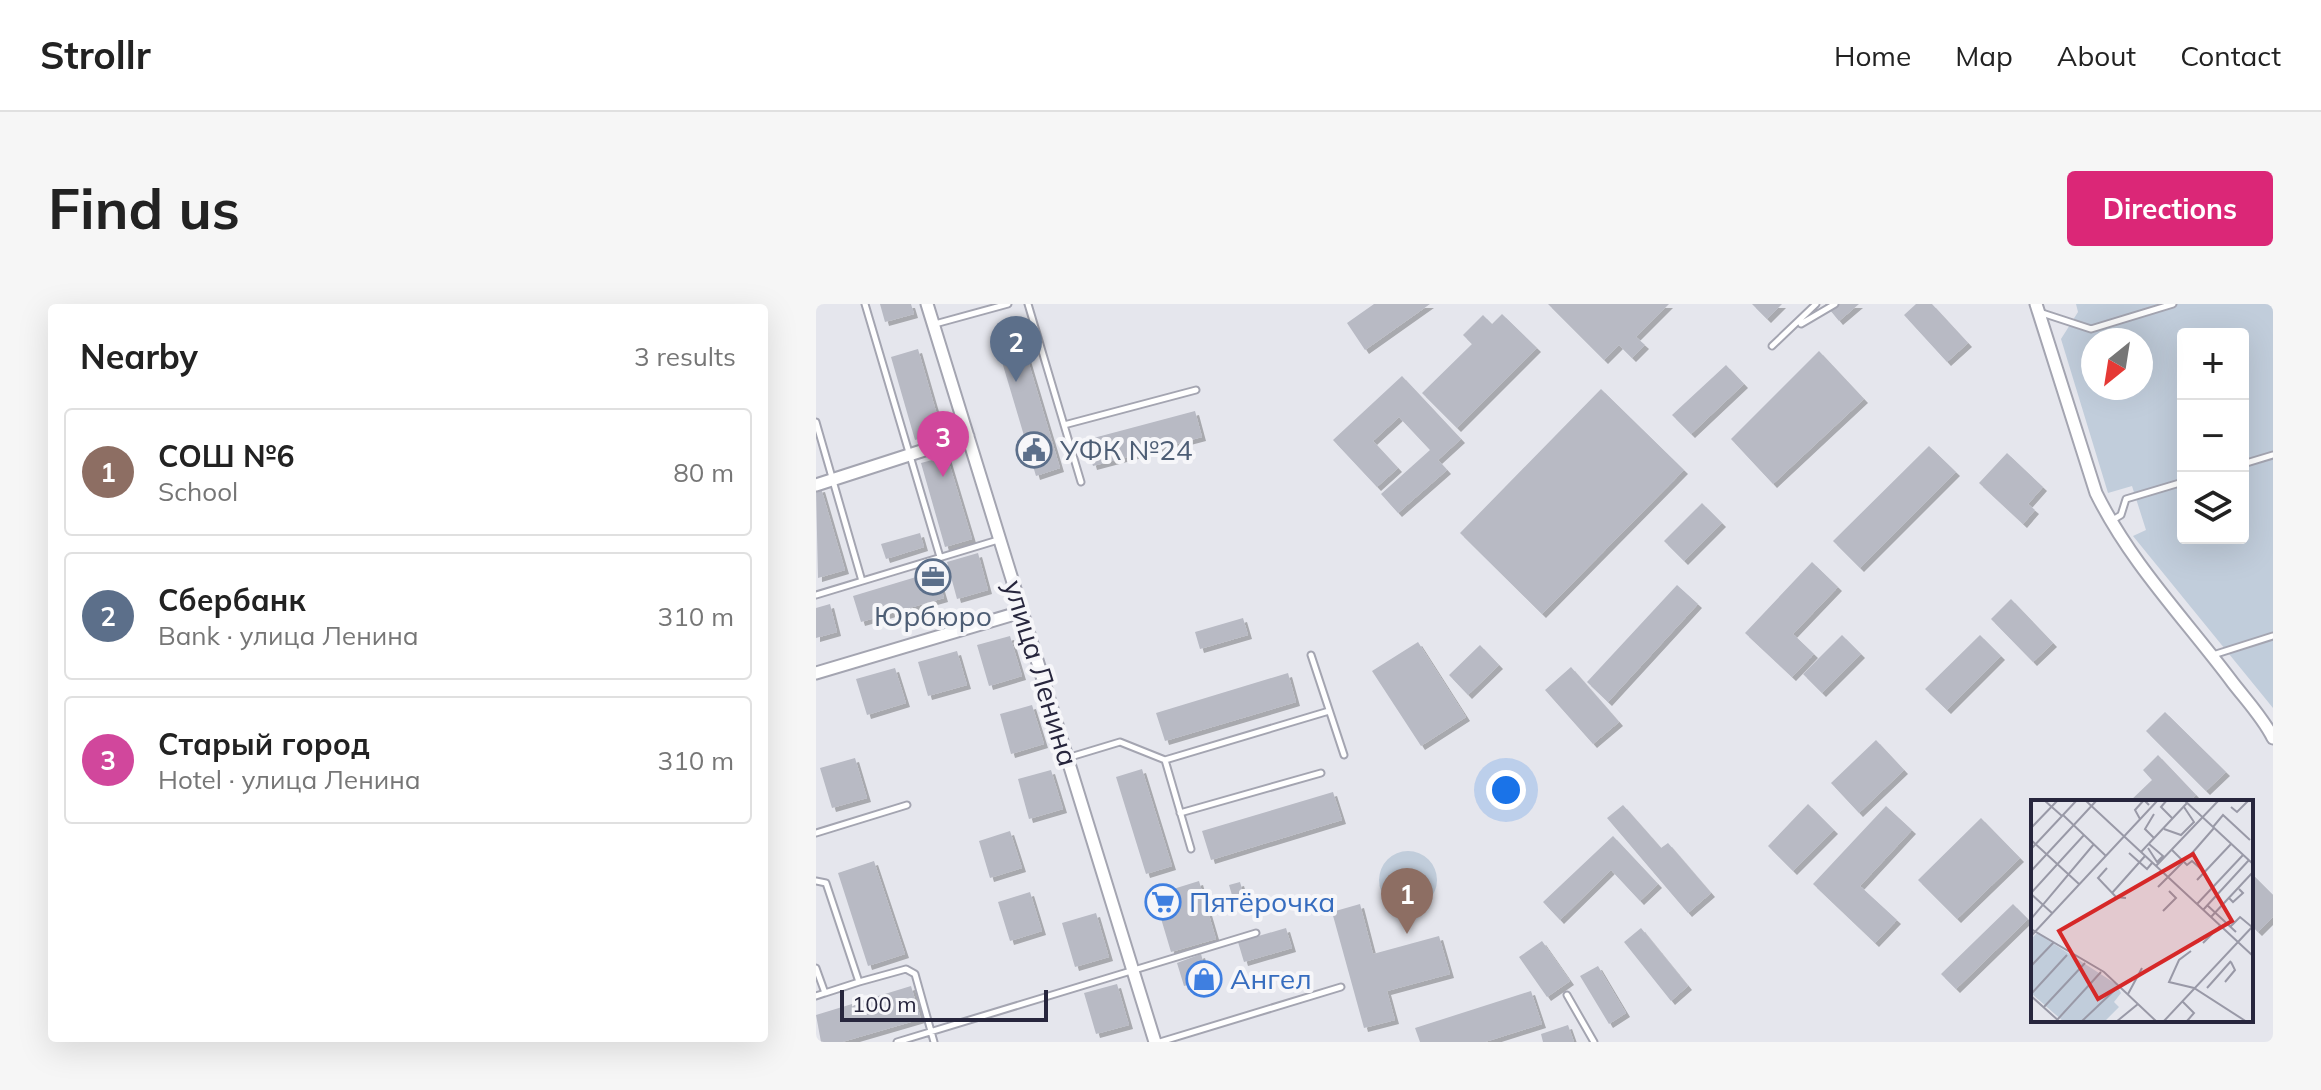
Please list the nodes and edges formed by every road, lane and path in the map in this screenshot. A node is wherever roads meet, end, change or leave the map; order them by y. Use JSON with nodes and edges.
{"nodes":[{"id":1,"x":865,"y":304,"type":"edge"},
{"id":2,"x":927,"y":304,"type":"edge"},
{"id":3,"x":1008,"y":304,"type":"edge"},
{"id":4,"x":1028,"y":304,"type":"edge"},
{"id":5,"x":1816,"y":304,"type":"edge"},
{"id":6,"x":1835,"y":304,"type":"edge"},
{"id":7,"x":2173,"y":304,"type":"edge"},
{"id":8,"x":2037,"y":308,"type":"edge"},
{"id":9,"x":933,"y":324,"type":"junction"},
{"id":10,"x":1796,"y":327,"type":"junction"},
{"id":11,"x":1772,"y":346,"type":"dead end"},
{"id":12,"x":1196,"y":390,"type":"dead end"},
{"id":13,"x":816,"y":422,"type":"edge"},
{"id":14,"x":1064,"y":425,"type":"junction"},
{"id":15,"x":968,"y":436,"type":"junction"},
{"id":16,"x":910,"y":455,"type":"junction"},
{"id":17,"x":2273,"y":455,"type":"edge"},
{"id":18,"x":2249,"y":462,"type":"edge"},
{"id":19,"x":833,"y":479,"type":"junction"},
{"id":20,"x":1081,"y":482,"type":"dead end"},
{"id":21,"x":2177,"y":484,"type":"edge"},
{"id":22,"x":816,"y":485,"type":"edge"},
{"id":23,"x":2110,"y":521,"type":"junction"},
{"id":24,"x":999,"y":539,"type":"junction"},
{"id":25,"x":940,"y":557,"type":"junction"},
{"id":26,"x":862,"y":581,"type":"junction"},
{"id":27,"x":816,"y":595,"type":"edge"},
{"id":28,"x":1021,"y":612,"type":"junction"},
{"id":29,"x":2273,"y":636,"type":"edge"},
{"id":30,"x":1311,"y":655,"type":"dead end"},
{"id":31,"x":2212,"y":655,"type":"junction"},
{"id":32,"x":816,"y":673,"type":"edge"},
{"id":33,"x":1329,"y":711,"type":"junction"},
{"id":34,"x":2273,"y":738,"type":"edge"},
{"id":35,"x":1344,"y":755,"type":"dead end"},
{"id":36,"x":1067,"y":758,"type":"junction"},
{"id":37,"x":1165,"y":760,"type":"junction"},
{"id":38,"x":1321,"y":773,"type":"dead end"},
{"id":39,"x":907,"y":805,"type":"dead end"},
{"id":40,"x":1180,"y":813,"type":"junction"},
{"id":41,"x":816,"y":833,"type":"edge"},
{"id":42,"x":1191,"y":849,"type":"dead end"},
{"id":43,"x":816,"y":881,"type":"edge"},
{"id":44,"x":1256,"y":933,"type":"dead end"},
{"id":45,"x":816,"y":968,"type":"edge"},
{"id":46,"x":1133,"y":972,"type":"junction"},
{"id":47,"x":859,"y":982,"type":"junction"},
{"id":48,"x":1341,"y":987,"type":"dead end"},
{"id":49,"x":825,"y":993,"type":"junction"},
{"id":50,"x":1567,"y":995,"type":"dead end"},
{"id":51,"x":816,"y":996,"type":"edge"},
{"id":52,"x":931,"y":1032,"type":"junction"},
{"id":53,"x":897,"y":1042,"type":"edge"},
{"id":54,"x":934,"y":1042,"type":"edge"},
{"id":55,"x":1157,"y":1042,"type":"edge"},
{"id":56,"x":1594,"y":1042,"type":"edge"}],
"edges":[{"from":1,"to":16,"type":"lane"},
{"from":2,"to":9,"type":"street","name":"улица Ленина"},
{"from":3,"to":9,"type":"lane"},
{"from":4,"to":14,"type":"lane"},
{"from":5,"to":10,"type":"lane"},
{"from":6,"to":10,"type":"lane"},
{"from":7,"to":8,"type":"lane"},
{"from":8,"to":23,"type":"street"},
{"from":9,"to":15,"type":"street","name":"улица Ленина"},
{"from":10,"to":11,"type":"lane"},
{"from":12,"to":14,"type":"lane"},
{"from":13,"to":19,"type":"lane"},
{"from":14,"to":20,"type":"lane"},
{"from":15,"to":16,"type":"street"},
{"from":15,"to":24,"type":"street","name":"улица Ленина"},
{"from":16,"to":19,"type":"street"},
{"from":16,"to":25,"type":"lane"},
{"from":17,"to":18,"type":"lane"},
{"from":19,"to":22,"type":"street"},
{"from":19,"to":26,"type":"lane"},
{"from":21,"to":23,"type":"lane"},
{"from":23,"to":31,"type":"street"},
{"from":24,"to":25,"type":"lane"},
{"from":24,"to":28,"type":"street","name":"улица Ленина"},
{"from":25,"to":26,"type":"lane"},
{"from":26,"to":27,"type":"lane"},
{"from":28,"to":32,"type":"street"},
{"from":28,"to":36,"type":"street","name":"улица Ленина"},
{"from":29,"to":31,"type":"lane"},
{"from":30,"to":33,"type":"lane"},
{"from":31,"to":34,"type":"street"},
{"from":33,"to":35,"type":"lane"},
{"from":33,"to":37,"type":"lane"},
{"from":36,"to":37,"type":"lane"},
{"from":36,"to":46,"type":"street","name":"улица Ленина"},
{"from":37,"to":40,"type":"lane"},
{"from":38,"to":40,"type":"lane"},
{"from":39,"to":41,"type":"lane"},
{"from":40,"to":42,"type":"lane"},
{"from":43,"to":47,"type":"lane"},
{"from":44,"to":46,"type":"lane"},
{"from":45,"to":49,"type":"lane"},
{"from":46,"to":52,"type":"lane"},
{"from":46,"to":55,"type":"street","name":"улица Ленина"},
{"from":47,"to":49,"type":"lane"},
{"from":47,"to":52,"type":"lane"},
{"from":48,"to":55,"type":"lane"},
{"from":49,"to":51,"type":"lane"},
{"from":50,"to":56,"type":"lane"},
{"from":52,"to":53,"type":"lane"},
{"from":52,"to":54,"type":"lane"}]}
